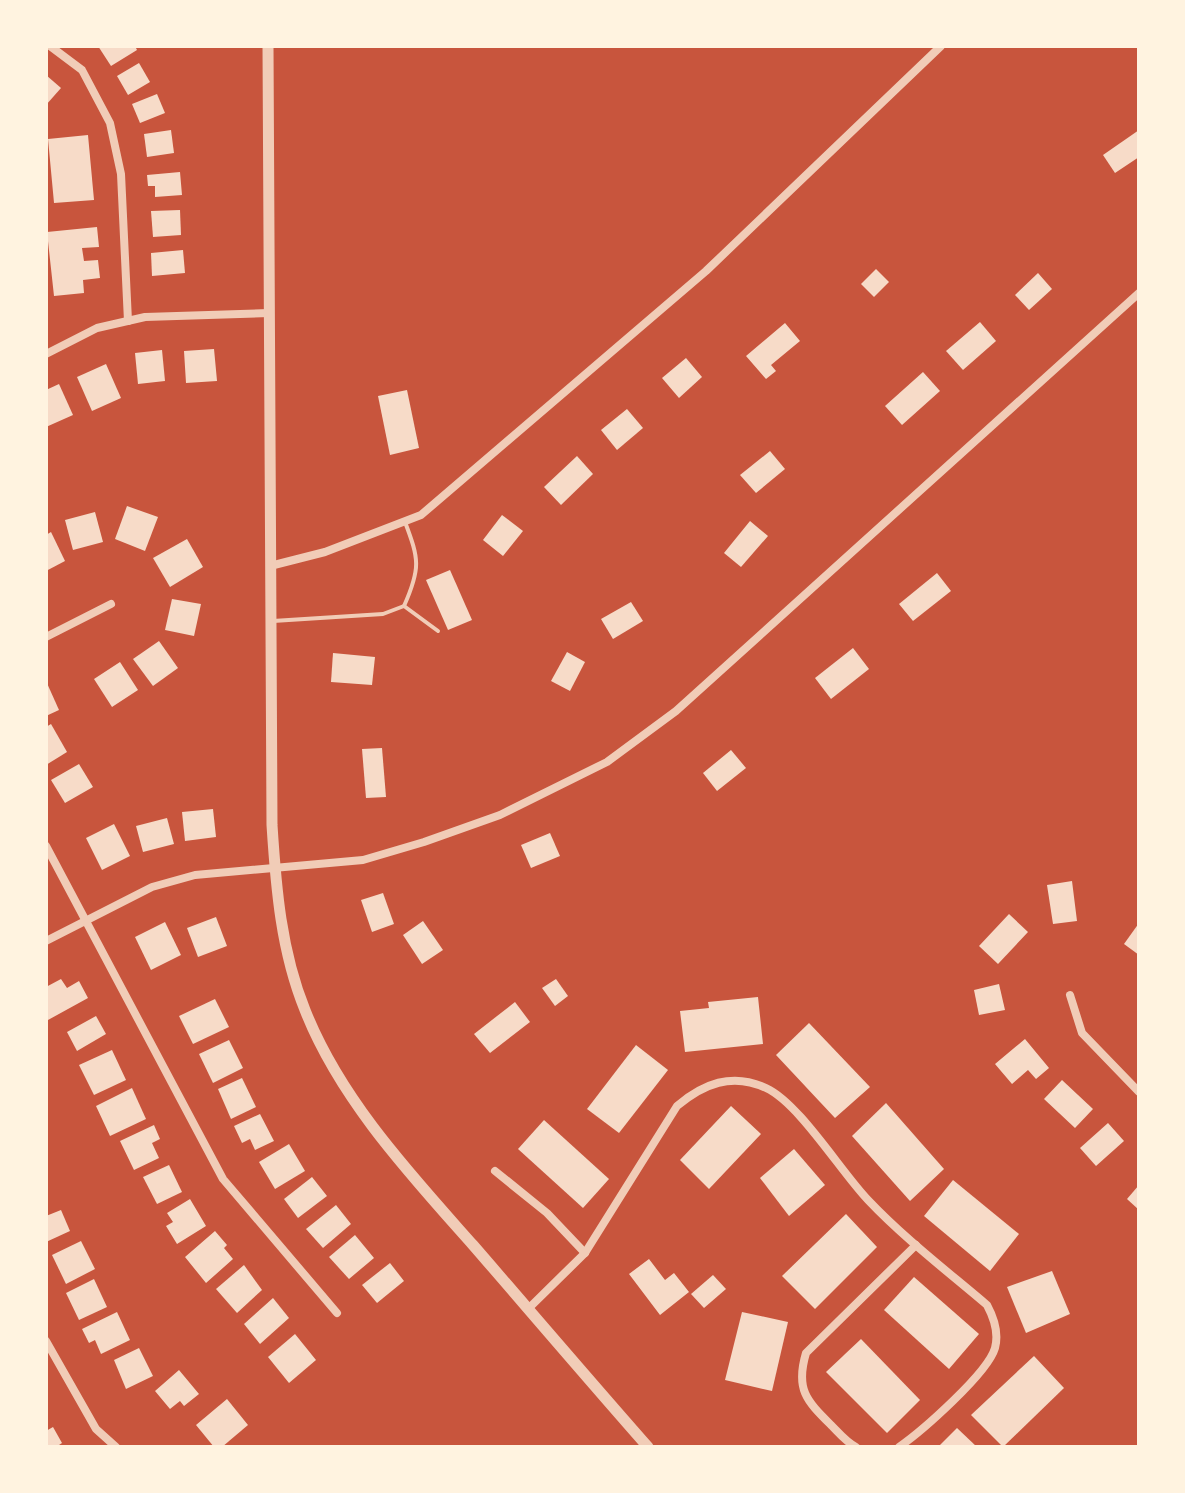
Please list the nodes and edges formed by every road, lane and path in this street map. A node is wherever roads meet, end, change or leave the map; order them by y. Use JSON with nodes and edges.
{"nodes":[{"id":1,"x":50,"y":46,"type":"edge"},
{"id":2,"x":268,"y":46,"type":"edge"},
{"id":3,"x":941,"y":46,"type":"edge"},
{"id":4,"x":1139,"y":293,"type":"edge"},
{"id":5,"x":269,"y":313,"type":"junction"},
{"id":6,"x":128,"y":321,"type":"junction"},
{"id":7,"x":46,"y":354,"type":"edge"},
{"id":8,"x":405,"y":522,"type":"junction"},
{"id":9,"x":270,"y":566,"type":"junction"},
{"id":10,"x":111,"y":604,"type":"dead end"},
{"id":11,"x":404,"y":606,"type":"junction"},
{"id":12,"x":270,"y":621,"type":"junction"},
{"id":13,"x":438,"y":631,"type":"dead end"},
{"id":14,"x":46,"y":637,"type":"edge"},
{"id":15,"x":46,"y":846,"type":"edge"},
{"id":16,"x":275,"y":868,"type":"junction"},
{"id":17,"x":85,"y":921,"type":"junction"},
{"id":18,"x":46,"y":941,"type":"edge"},
{"id":19,"x":1070,"y":995,"type":"dead end"},
{"id":20,"x":1139,"y":1092,"type":"edge"},
{"id":21,"x":495,"y":1171,"type":"dead end"},
{"id":22,"x":916,"y":1245,"type":"junction"},
{"id":23,"x":585,"y":1253,"type":"junction"},
{"id":24,"x":528,"y":1309,"type":"junction"},
{"id":25,"x":337,"y":1313,"type":"dead end"},
{"id":26,"x":46,"y":1341,"type":"edge"},
{"id":27,"x":116,"y":1447,"type":"edge"},
{"id":28,"x":648,"y":1447,"type":"edge"},
{"id":29,"x":856,"y":1447,"type":"edge"},
{"id":30,"x":899,"y":1447,"type":"edge"}],
"edges":[{"from":1,"to":6,"type":"street"},
{"from":2,"to":5,"type":"street"},
{"from":3,"to":8,"type":"street"},
{"from":4,"to":16,"type":"street"},
{"from":5,"to":6,"type":"street"},
{"from":5,"to":9,"type":"street"},
{"from":6,"to":7,"type":"street"},
{"from":8,"to":9,"type":"street"},
{"from":8,"to":11,"type":"lane"},
{"from":9,"to":12,"type":"street"},
{"from":10,"to":14,"type":"street"},
{"from":11,"to":12,"type":"lane"},
{"from":11,"to":13,"type":"lane"},
{"from":12,"to":16,"type":"street"},
{"from":15,"to":17,"type":"street"},
{"from":16,"to":17,"type":"street"},
{"from":16,"to":24,"type":"street"},
{"from":17,"to":18,"type":"street"},
{"from":17,"to":25,"type":"street"},
{"from":19,"to":20,"type":"street"},
{"from":21,"to":23,"type":"street"},
{"from":22,"to":23,"type":"street"},
{"from":22,"to":29,"type":"street"},
{"from":22,"to":30,"type":"street"},
{"from":23,"to":24,"type":"street"},
{"from":24,"to":28,"type":"street"},
{"from":26,"to":27,"type":"street"}]}
